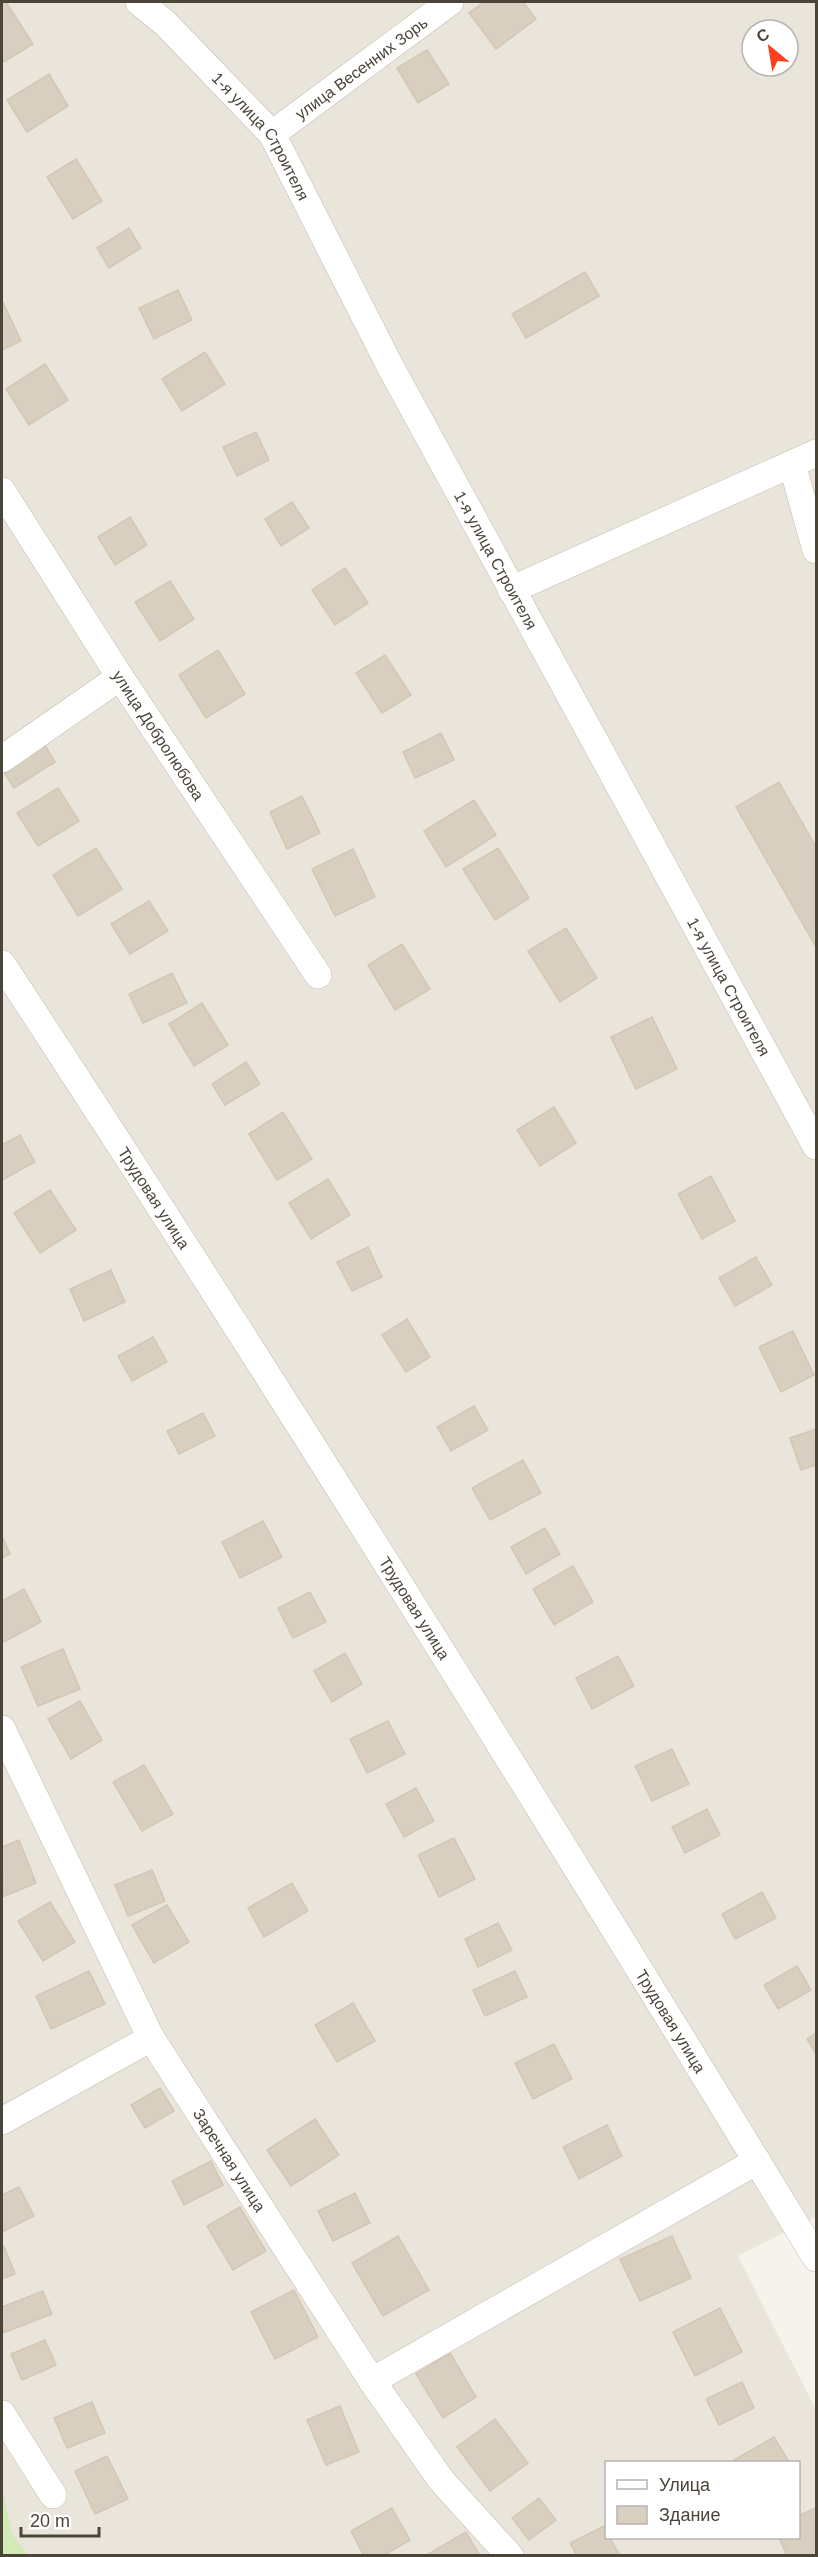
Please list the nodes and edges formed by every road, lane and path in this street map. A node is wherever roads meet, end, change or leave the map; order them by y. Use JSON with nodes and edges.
{"nodes":[{"id":1,"x":140,"y":2,"type":"edge"},
{"id":2,"x":450,"y":2,"type":"edge"},
{"id":3,"x":272,"y":134,"type":"junction"},
{"id":4,"x":816,"y":453,"type":"edge"},
{"id":5,"x":792,"y":464,"type":"junction"},
{"id":6,"x":2,"y":491,"type":"edge"},
{"id":7,"x":816,"y":550,"type":"edge"},
{"id":8,"x":511,"y":590,"type":"junction"},
{"id":9,"x":120,"y":677,"type":"junction"},
{"id":10,"x":2,"y":759,"type":"edge"},
{"id":11,"x":2,"y":964,"type":"edge"},
{"id":12,"x":318,"y":975,"type":"dead end"},
{"id":13,"x":816,"y":1146,"type":"edge"},
{"id":14,"x":2,"y":1729,"type":"edge"},
{"id":15,"x":151,"y":2038,"type":"junction"},
{"id":16,"x":2,"y":2121,"type":"edge"},
{"id":17,"x":757,"y":2161,"type":"junction"},
{"id":18,"x":816,"y":2258,"type":"edge"},
{"id":19,"x":372,"y":2381,"type":"junction"},
{"id":20,"x":2,"y":2414,"type":"edge"},
{"id":21,"x":53,"y":2495,"type":"dead end"},
{"id":22,"x":510,"y":2556,"type":"edge"}],
"edges":[{"from":1,"to":3,"type":"street","name":"1-я улица Строителя"},
{"from":2,"to":3,"type":"street","name":"улица Весенних Зорь"},
{"from":3,"to":8,"type":"street","name":"1-я улица Строителя"},
{"from":4,"to":5,"type":"street"},
{"from":5,"to":7,"type":"street"},
{"from":5,"to":8,"type":"street"},
{"from":6,"to":9,"type":"street","name":"улица Добролюбова"},
{"from":8,"to":13,"type":"street","name":"1-я улица Строителя"},
{"from":9,"to":10,"type":"street"},
{"from":9,"to":12,"type":"street","name":"улица Добролюбова"},
{"from":11,"to":17,"type":"street","name":"Трудовая улица"},
{"from":14,"to":15,"type":"street","name":"Заречная улица"},
{"from":15,"to":16,"type":"street"},
{"from":15,"to":19,"type":"street","name":"Заречная улица"},
{"from":17,"to":18,"type":"street","name":"Трудовая улица"},
{"from":17,"to":19,"type":"street"},
{"from":19,"to":22,"type":"street","name":"Заречная улица"},
{"from":20,"to":21,"type":"street"}]}
